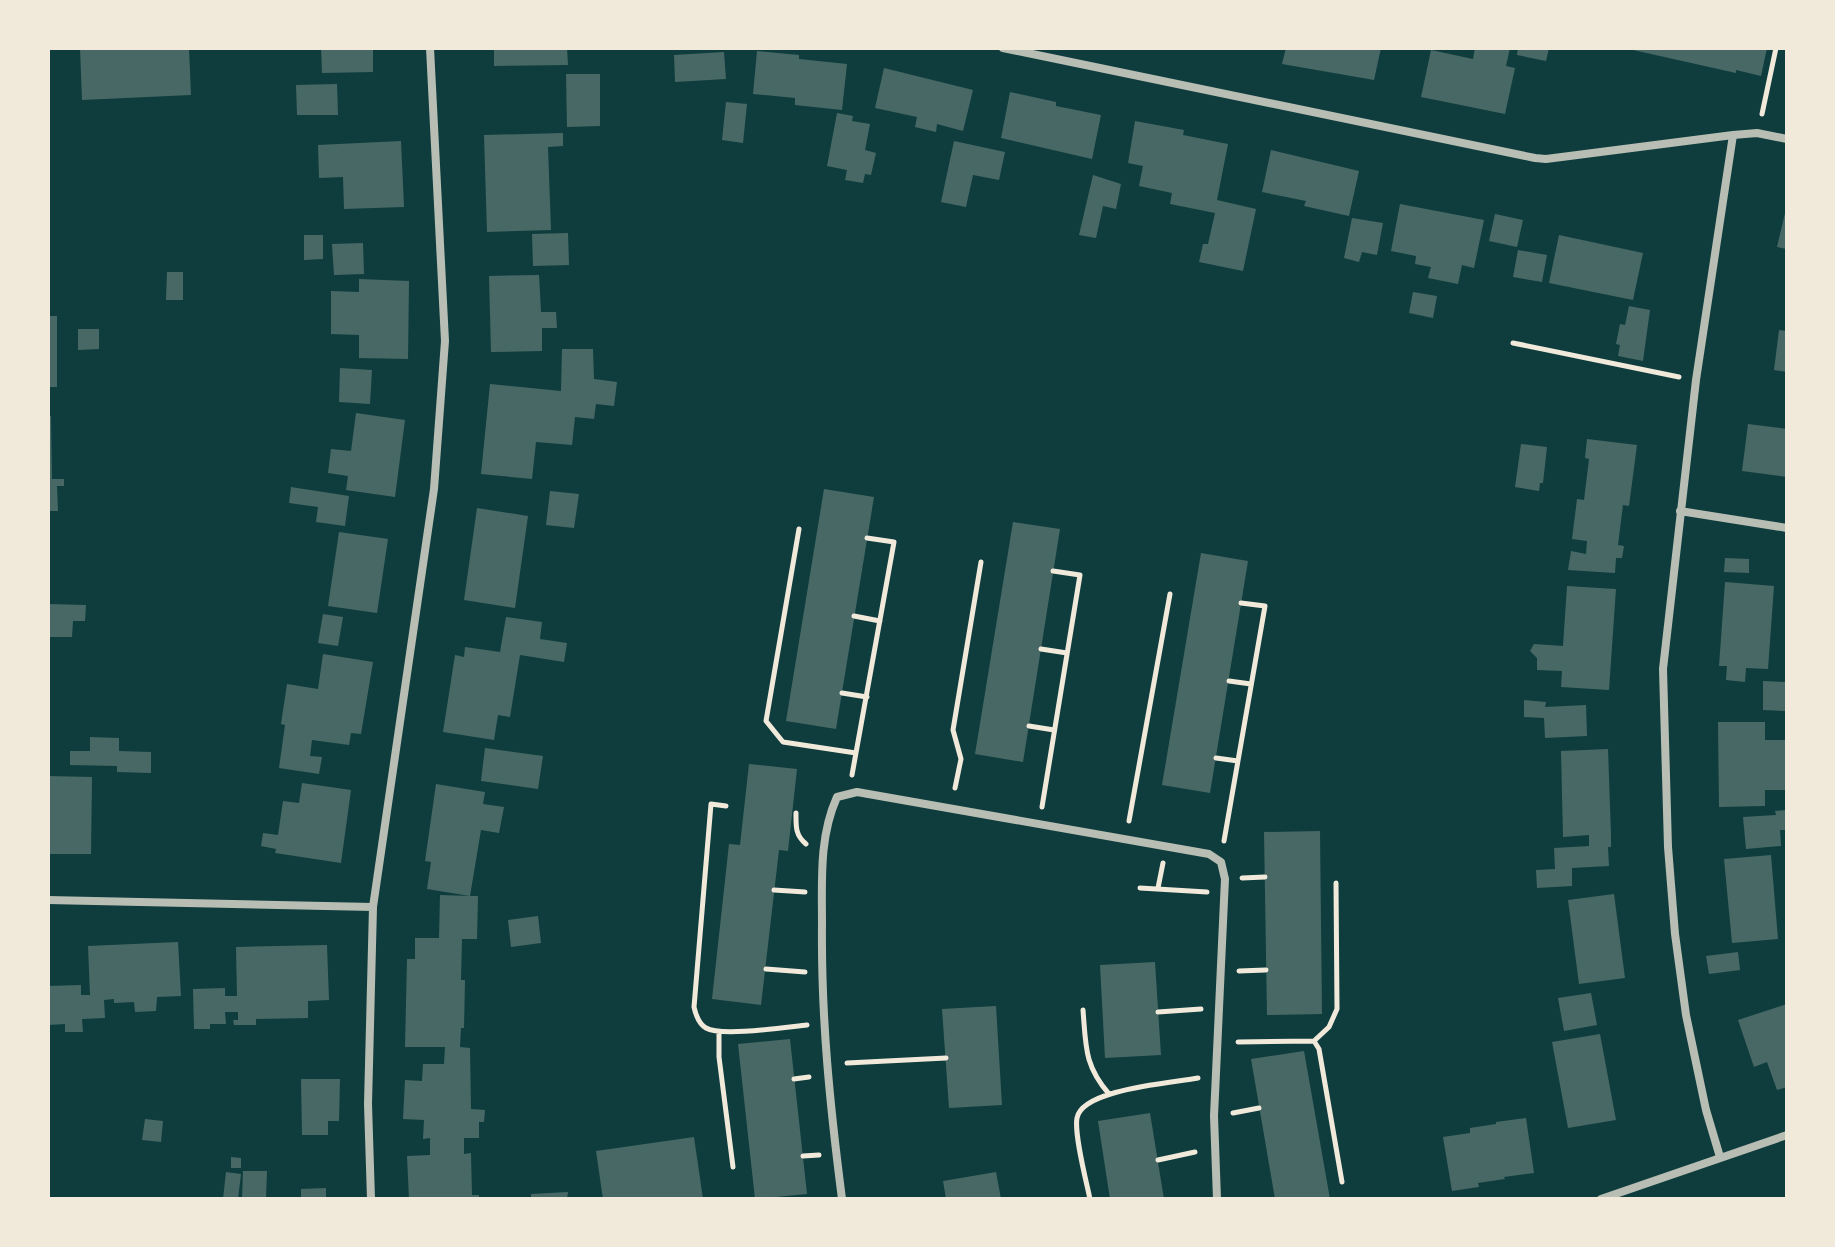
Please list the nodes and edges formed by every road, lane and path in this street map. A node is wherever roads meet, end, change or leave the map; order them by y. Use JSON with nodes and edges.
{"nodes":[{"id":1,"x":430,"y":48,"type":"edge"},
{"id":2,"x":1003,"y":48,"type":"edge"},
{"id":3,"x":1776,"y":48,"type":"edge"},
{"id":4,"x":1757,"y":133,"type":"junction"},
{"id":5,"x":1733,"y":135,"type":"junction"},
{"id":6,"x":1787,"y":139,"type":"edge"},
{"id":7,"x":1513,"y":343,"type":"dead end"},
{"id":8,"x":1696,"y":380,"type":"junction"},
{"id":9,"x":1680,"y":511,"type":"junction"},
{"id":10,"x":1787,"y":528,"type":"edge"},
{"id":11,"x":799,"y":529,"type":"dead end"},
{"id":12,"x":867,"y":538,"type":"dead end"},
{"id":13,"x":981,"y":562,"type":"dead end"},
{"id":14,"x":1053,"y":571,"type":"dead end"},
{"id":15,"x":1170,"y":594,"type":"dead end"},
{"id":16,"x":1241,"y":603,"type":"dead end"},
{"id":17,"x":854,"y":616,"type":"dead end"},
{"id":18,"x":880,"y":621,"type":"junction"},
{"id":19,"x":1041,"y":649,"type":"dead end"},
{"id":20,"x":1067,"y":653,"type":"junction"},
{"id":21,"x":1229,"y":681,"type":"dead end"},
{"id":22,"x":1251,"y":684,"type":"junction"},
{"id":23,"x":842,"y":693,"type":"dead end"},
{"id":24,"x":867,"y":697,"type":"junction"},
{"id":25,"x":1029,"y":726,"type":"dead end"},
{"id":26,"x":1054,"y":730,"type":"junction"},
{"id":27,"x":856,"y":753,"type":"junction"},
{"id":28,"x":1216,"y":758,"type":"dead end"},
{"id":29,"x":1238,"y":761,"type":"junction"},
{"id":30,"x":849,"y":792,"type":"junction"},
{"id":31,"x":726,"y":806,"type":"dead end"},
{"id":32,"x":951,"y":808,"type":"junction"},
{"id":33,"x":1039,"y":823,"type":"junction"},
{"id":34,"x":1126,"y":839,"type":"junction"},
{"id":35,"x":1221,"y":862,"type":"junction"},
{"id":36,"x":1336,"y":883,"type":"dead end"},
{"id":37,"x":1140,"y":888,"type":"dead end"},
{"id":38,"x":774,"y":890,"type":"dead end"},
{"id":39,"x":821,"y":893,"type":"junction"},
{"id":40,"x":1224,"y":893,"type":"junction"},
{"id":41,"x":48,"y":900,"type":"edge"},
{"id":42,"x":373,"y":907,"type":"junction"},
{"id":43,"x":766,"y":969,"type":"dead end"},
{"id":44,"x":821,"y":974,"type":"junction"},
{"id":45,"x":1218,"y":1007,"type":"junction"},
{"id":46,"x":1083,"y":1010,"type":"dead end"},
{"id":47,"x":1158,"y":1012,"type":"dead end"},
{"id":48,"x":824,"y":1023,"type":"junction"},
{"id":49,"x":719,"y":1033,"type":"junction"},
{"id":50,"x":1314,"y":1041,"type":"junction"},
{"id":51,"x":1216,"y":1043,"type":"junction"},
{"id":52,"x":946,"y":1058,"type":"dead end"},
{"id":53,"x":825,"y":1064,"type":"junction"},
{"id":54,"x":1215,"y":1075,"type":"junction"},
{"id":55,"x":1109,"y":1094,"type":"junction"},
{"id":56,"x":1787,"y":1135,"type":"edge"},
{"id":57,"x":1215,"y":1148,"type":"junction"},
{"id":58,"x":1720,"y":1157,"type":"junction"},
{"id":59,"x":1158,"y":1160,"type":"dead end"},
{"id":60,"x":733,"y":1167,"type":"dead end"},
{"id":61,"x":1342,"y":1182,"type":"dead end"},
{"id":62,"x":371,"y":1199,"type":"edge"},
{"id":63,"x":842,"y":1199,"type":"edge"},
{"id":64,"x":1090,"y":1199,"type":"edge"},
{"id":65,"x":1217,"y":1199,"type":"edge"},
{"id":66,"x":1601,"y":1199,"type":"edge"}],
"edges":[{"from":1,"to":42,"type":"street"},
{"from":2,"to":5,"type":"street"},
{"from":3,"to":4,"type":"path"},
{"from":4,"to":5,"type":"street"},
{"from":4,"to":6,"type":"street"},
{"from":5,"to":8,"type":"street"},
{"from":7,"to":8,"type":"path"},
{"from":8,"to":9,"type":"street"},
{"from":9,"to":10,"type":"street"},
{"from":9,"to":58,"type":"street"},
{"from":11,"to":27,"type":"path"},
{"from":12,"to":18,"type":"path"},
{"from":13,"to":32,"type":"path"},
{"from":14,"to":20,"type":"path"},
{"from":15,"to":34,"type":"path"},
{"from":16,"to":22,"type":"path"},
{"from":17,"to":18,"type":"path"},
{"from":18,"to":24,"type":"path"},
{"from":19,"to":20,"type":"path"},
{"from":20,"to":26,"type":"path"},
{"from":21,"to":22,"type":"path"},
{"from":22,"to":29,"type":"path"},
{"from":23,"to":24,"type":"path"},
{"from":24,"to":27,"type":"path"},
{"from":25,"to":26,"type":"path"},
{"from":26,"to":33,"type":"path"},
{"from":27,"to":30,"type":"path"},
{"from":28,"to":29,"type":"path"},
{"from":29,"to":35,"type":"path"},
{"from":30,"to":32,"type":"street"},
{"from":30,"to":39,"type":"street"},
{"from":31,"to":49,"type":"path"},
{"from":32,"to":33,"type":"street"},
{"from":33,"to":34,"type":"street"},
{"from":34,"to":35,"type":"street"},
{"from":35,"to":40,"type":"street"},
{"from":36,"to":50,"type":"path"},
{"from":37,"to":40,"type":"path"},
{"from":38,"to":39,"type":"path"},
{"from":39,"to":44,"type":"street"},
{"from":40,"to":45,"type":"street"},
{"from":41,"to":42,"type":"street"},
{"from":42,"to":62,"type":"street"},
{"from":43,"to":44,"type":"path"},
{"from":44,"to":48,"type":"street"},
{"from":45,"to":47,"type":"path"},
{"from":45,"to":51,"type":"street"},
{"from":46,"to":55,"type":"path"},
{"from":48,"to":49,"type":"path"},
{"from":48,"to":53,"type":"street"},
{"from":49,"to":60,"type":"path"},
{"from":50,"to":51,"type":"path"},
{"from":50,"to":61,"type":"path"},
{"from":51,"to":54,"type":"street"},
{"from":52,"to":53,"type":"path"},
{"from":53,"to":63,"type":"street"},
{"from":54,"to":55,"type":"path"},
{"from":54,"to":57,"type":"street"},
{"from":55,"to":64,"type":"path"},
{"from":56,"to":58,"type":"street"},
{"from":57,"to":59,"type":"path"},
{"from":57,"to":65,"type":"street"},
{"from":58,"to":66,"type":"street"}]}
